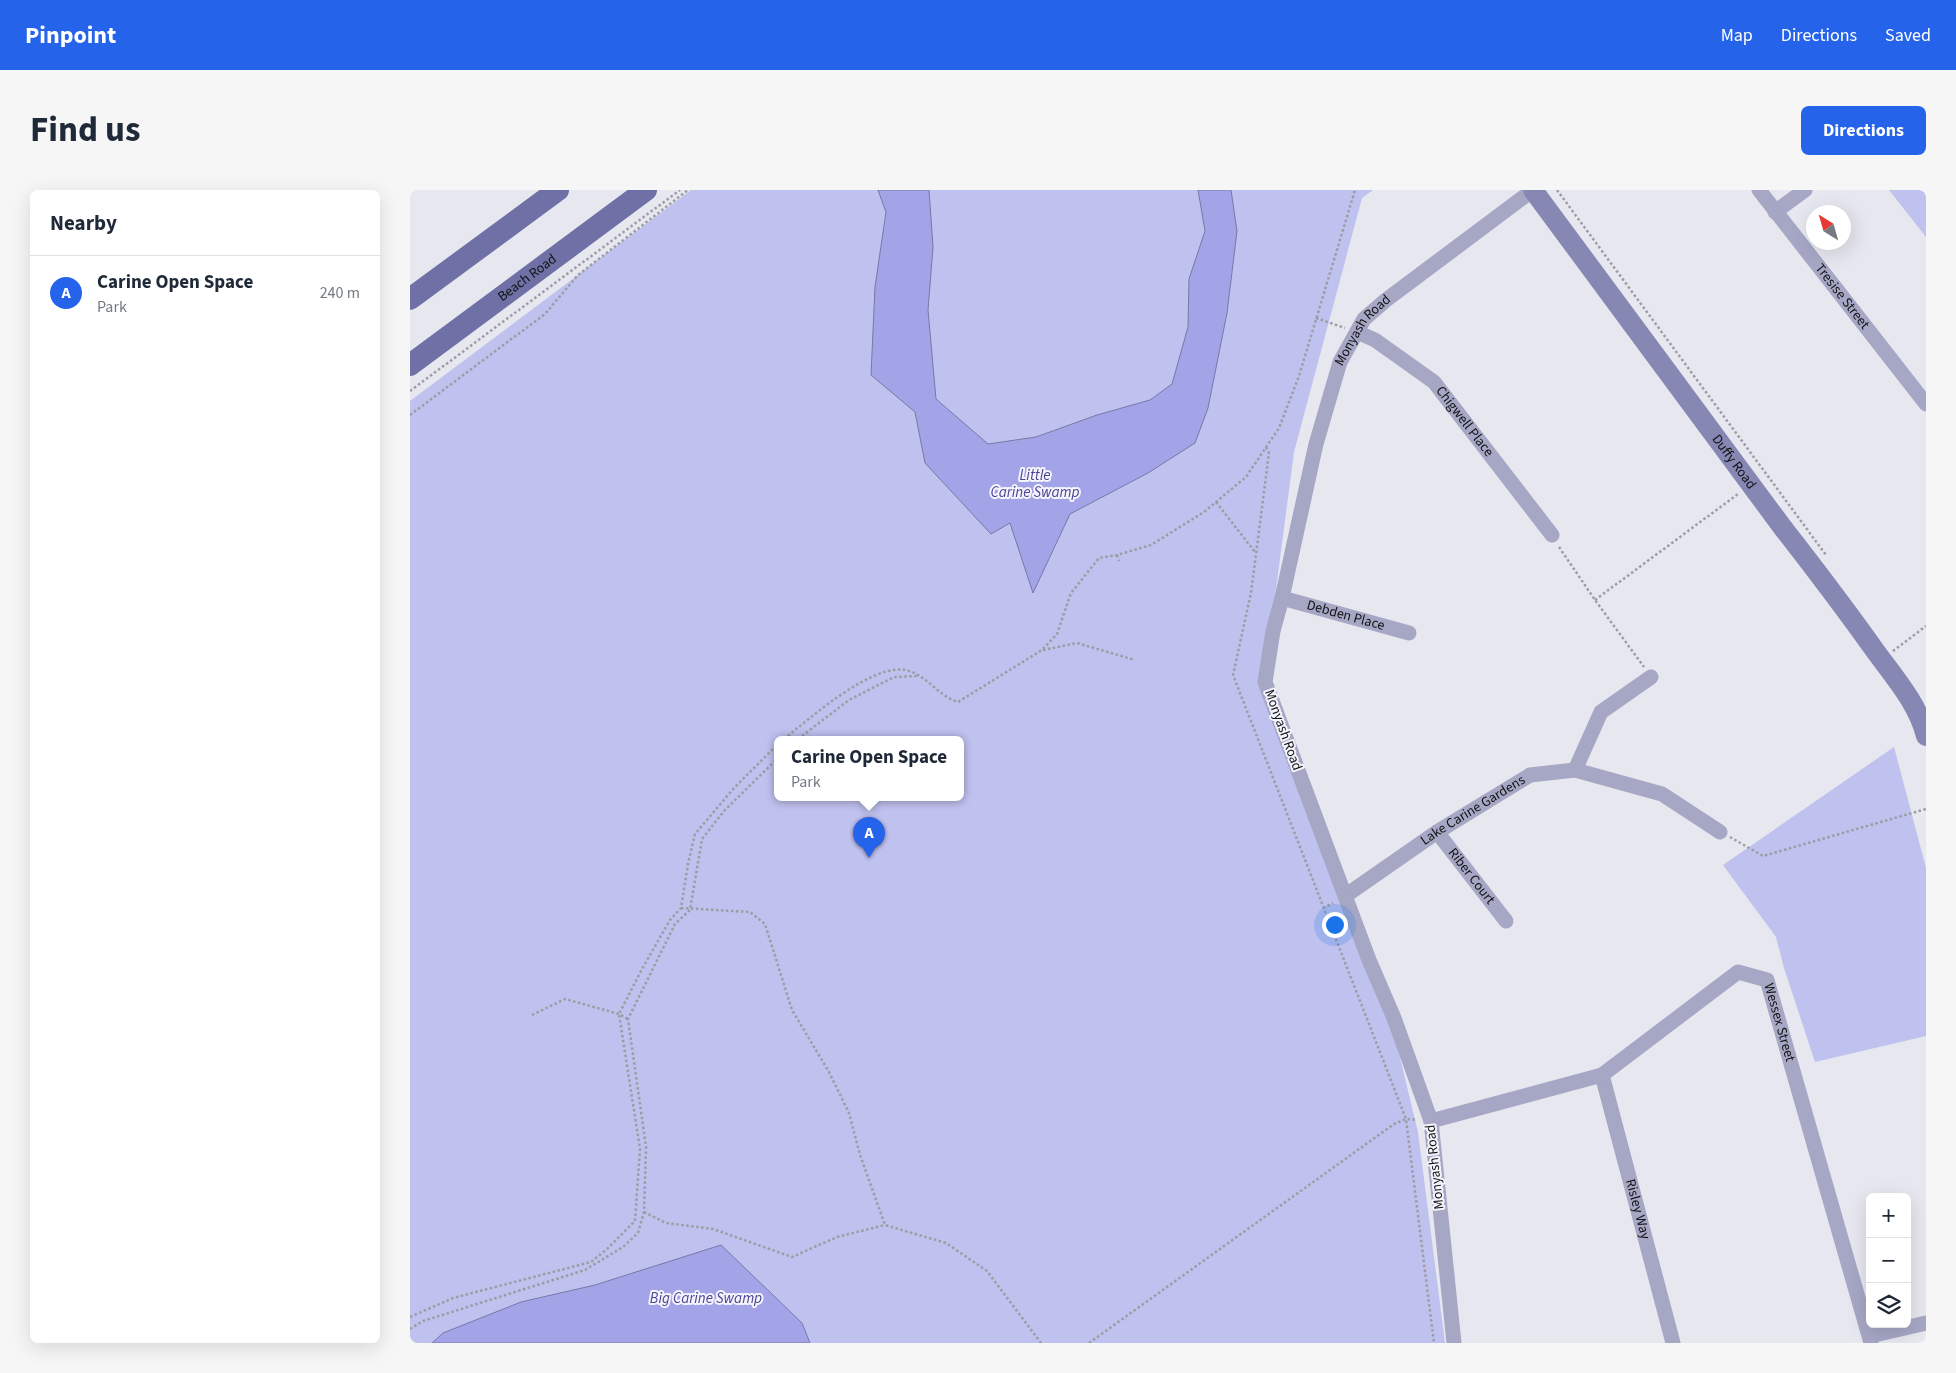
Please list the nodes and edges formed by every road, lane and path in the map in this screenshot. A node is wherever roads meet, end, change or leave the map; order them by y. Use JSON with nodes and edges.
{"nodes":[{"id":1,"x":558,"y":190,"type":"edge"},
{"id":2,"x":646,"y":190,"type":"edge"},
{"id":3,"x":680,"y":190,"type":"edge"},
{"id":4,"x":688,"y":190,"type":"edge"},
{"id":5,"x":1355,"y":190,"type":"edge"},
{"id":6,"x":1533,"y":190,"type":"edge"},
{"id":7,"x":1556,"y":190,"type":"edge"},
{"id":8,"x":1759,"y":190,"type":"edge"},
{"id":9,"x":1805,"y":190,"type":"edge"},
{"id":10,"x":1775,"y":212,"type":"junction"},
{"id":11,"x":410,"y":300,"type":"edge"},
{"id":12,"x":1316,"y":318,"type":"junction"},
{"id":13,"x":1357,"y":332,"type":"junction"},
{"id":14,"x":410,"y":365,"type":"edge"},
{"id":15,"x":410,"y":391,"type":"edge"},
{"id":16,"x":1926,"y":404,"type":"edge"},
{"id":17,"x":410,"y":415,"type":"edge"},
{"id":18,"x":1266,"y":447,"type":"junction"},
{"id":19,"x":1752,"y":484,"type":"junction"},
{"id":20,"x":1216,"y":502,"type":"junction"},
{"id":21,"x":1552,"y":535,"type":"joint"},
{"id":22,"x":1255,"y":552,"type":"junction"},
{"id":23,"x":1117,"y":555,"type":"junction"},
{"id":24,"x":1119,"y":561,"type":"dead end"},
{"id":25,"x":1832,"y":562,"type":"dead end"},
{"id":26,"x":1282,"y":598,"type":"junction"},
{"id":27,"x":1594,"y":600,"type":"junction"},
{"id":28,"x":1926,"y":626,"type":"edge"},
{"id":29,"x":1409,"y":633,"type":"dead end"},
{"id":30,"x":1042,"y":650,"type":"junction"},
{"id":31,"x":1892,"y":655,"type":"junction"},
{"id":32,"x":1135,"y":660,"type":"dead end"},
{"id":33,"x":919,"y":676,"type":"junction"},
{"id":34,"x":1651,"y":677,"type":"joint"},
{"id":35,"x":788,"y":736,"type":"edge"},
{"id":36,"x":802,"y":736,"type":"edge"},
{"id":37,"x":1926,"y":736,"type":"edge"},
{"id":38,"x":774,"y":748,"type":"edge"},
{"id":39,"x":774,"y":762,"type":"edge"},
{"id":40,"x":1575,"y":770,"type":"junction"},
{"id":41,"x":1926,"y":809,"type":"edge"},
{"id":42,"x":1437,"y":832,"type":"junction"},
{"id":43,"x":1720,"y":832,"type":"joint"},
{"id":44,"x":1345,"y":896,"type":"junction"},
{"id":45,"x":681,"y":908,"type":"junction"},
{"id":46,"x":690,"y":910,"type":"junction"},
{"id":47,"x":1506,"y":921,"type":"dead end"},
{"id":48,"x":618,"y":1014,"type":"junction"},
{"id":49,"x":532,"y":1015,"type":"dead end"},
{"id":50,"x":628,"y":1019,"type":"junction"},
{"id":51,"x":1602,"y":1075,"type":"junction"},
{"id":52,"x":1406,"y":1119,"type":"junction"},
{"id":53,"x":1431,"y":1121,"type":"junction"},
{"id":54,"x":644,"y":1212,"type":"junction"},
{"id":55,"x":885,"y":1225,"type":"junction"},
{"id":56,"x":410,"y":1316,"type":"edge"},
{"id":57,"x":1926,"y":1323,"type":"edge"},
{"id":58,"x":410,"y":1329,"type":"edge"},
{"id":59,"x":1870,"y":1339,"type":"edge"},
{"id":60,"x":1041,"y":1343,"type":"edge"},
{"id":61,"x":1089,"y":1343,"type":"edge"},
{"id":62,"x":1434,"y":1343,"type":"edge"},
{"id":63,"x":1454,"y":1343,"type":"edge"},
{"id":64,"x":1673,"y":1343,"type":"edge"}],
"edges":[{"from":1,"to":11,"type":"main road"},
{"from":2,"to":14,"type":"main road","name":"Beach Road"},
{"from":3,"to":15,"type":"path"},
{"from":4,"to":17,"type":"path"},
{"from":5,"to":12,"type":"path"},
{"from":6,"to":13,"type":"street","name":"Monyash Road"},
{"from":6,"to":19,"type":"main road","name":"Duffy Road"},
{"from":7,"to":25,"type":"path"},
{"from":8,"to":10,"type":"street","name":"Tresise Street"},
{"from":9,"to":10,"type":"street"},
{"from":10,"to":16,"type":"street","name":"Tresise Street"},
{"from":12,"to":13,"type":"path"},
{"from":12,"to":18,"type":"path"},
{"from":13,"to":21,"type":"street","name":"Chigwell Place"},
{"from":13,"to":26,"type":"street","name":"Monyash Road"},
{"from":18,"to":20,"type":"path"},
{"from":18,"to":22,"type":"path"},
{"from":19,"to":27,"type":"path"},
{"from":19,"to":31,"type":"main road","name":"Duffy Road"},
{"from":20,"to":22,"type":"path"},
{"from":20,"to":23,"type":"path"},
{"from":21,"to":27,"type":"path"},
{"from":22,"to":52,"type":"path"},
{"from":23,"to":24,"type":"path"},
{"from":23,"to":30,"type":"path"},
{"from":26,"to":29,"type":"street","name":"Debden Place"},
{"from":26,"to":44,"type":"street","name":"Monyash Road"},
{"from":27,"to":34,"type":"path"},
{"from":28,"to":31,"type":"path"},
{"from":30,"to":32,"type":"path"},
{"from":30,"to":33,"type":"path"},
{"from":31,"to":37,"type":"main road","name":"Duffy Road"},
{"from":33,"to":35,"type":"path"},
{"from":33,"to":36,"type":"path"},
{"from":34,"to":40,"type":"street"},
{"from":38,"to":45,"type":"path"},
{"from":39,"to":46,"type":"path"},
{"from":40,"to":42,"type":"street","name":"Lake Carine Gardens"},
{"from":40,"to":43,"type":"street","name":"Lake Carine Gardens"},
{"from":41,"to":43,"type":"path"},
{"from":42,"to":44,"type":"street","name":"Lake Carine Gardens"},
{"from":42,"to":47,"type":"street","name":"Riber Court"},
{"from":44,"to":53,"type":"street","name":"Monyash Road"},
{"from":45,"to":46,"type":"path"},
{"from":45,"to":48,"type":"path"},
{"from":46,"to":50,"type":"path"},
{"from":46,"to":55,"type":"path"},
{"from":48,"to":49,"type":"path"},
{"from":48,"to":50,"type":"path"},
{"from":48,"to":56,"type":"path"},
{"from":50,"to":54,"type":"path"},
{"from":51,"to":53,"type":"street","name":"Wessex Street"},
{"from":51,"to":59,"type":"street","name":"Wessex Street"},
{"from":51,"to":64,"type":"street","name":"Risley Way"},
{"from":52,"to":53,"type":"path"},
{"from":52,"to":61,"type":"path"},
{"from":52,"to":62,"type":"path"},
{"from":53,"to":63,"type":"street","name":"Monyash Road"},
{"from":54,"to":55,"type":"path"},
{"from":54,"to":58,"type":"path"},
{"from":55,"to":60,"type":"path"},
{"from":57,"to":59,"type":"street"}]}
